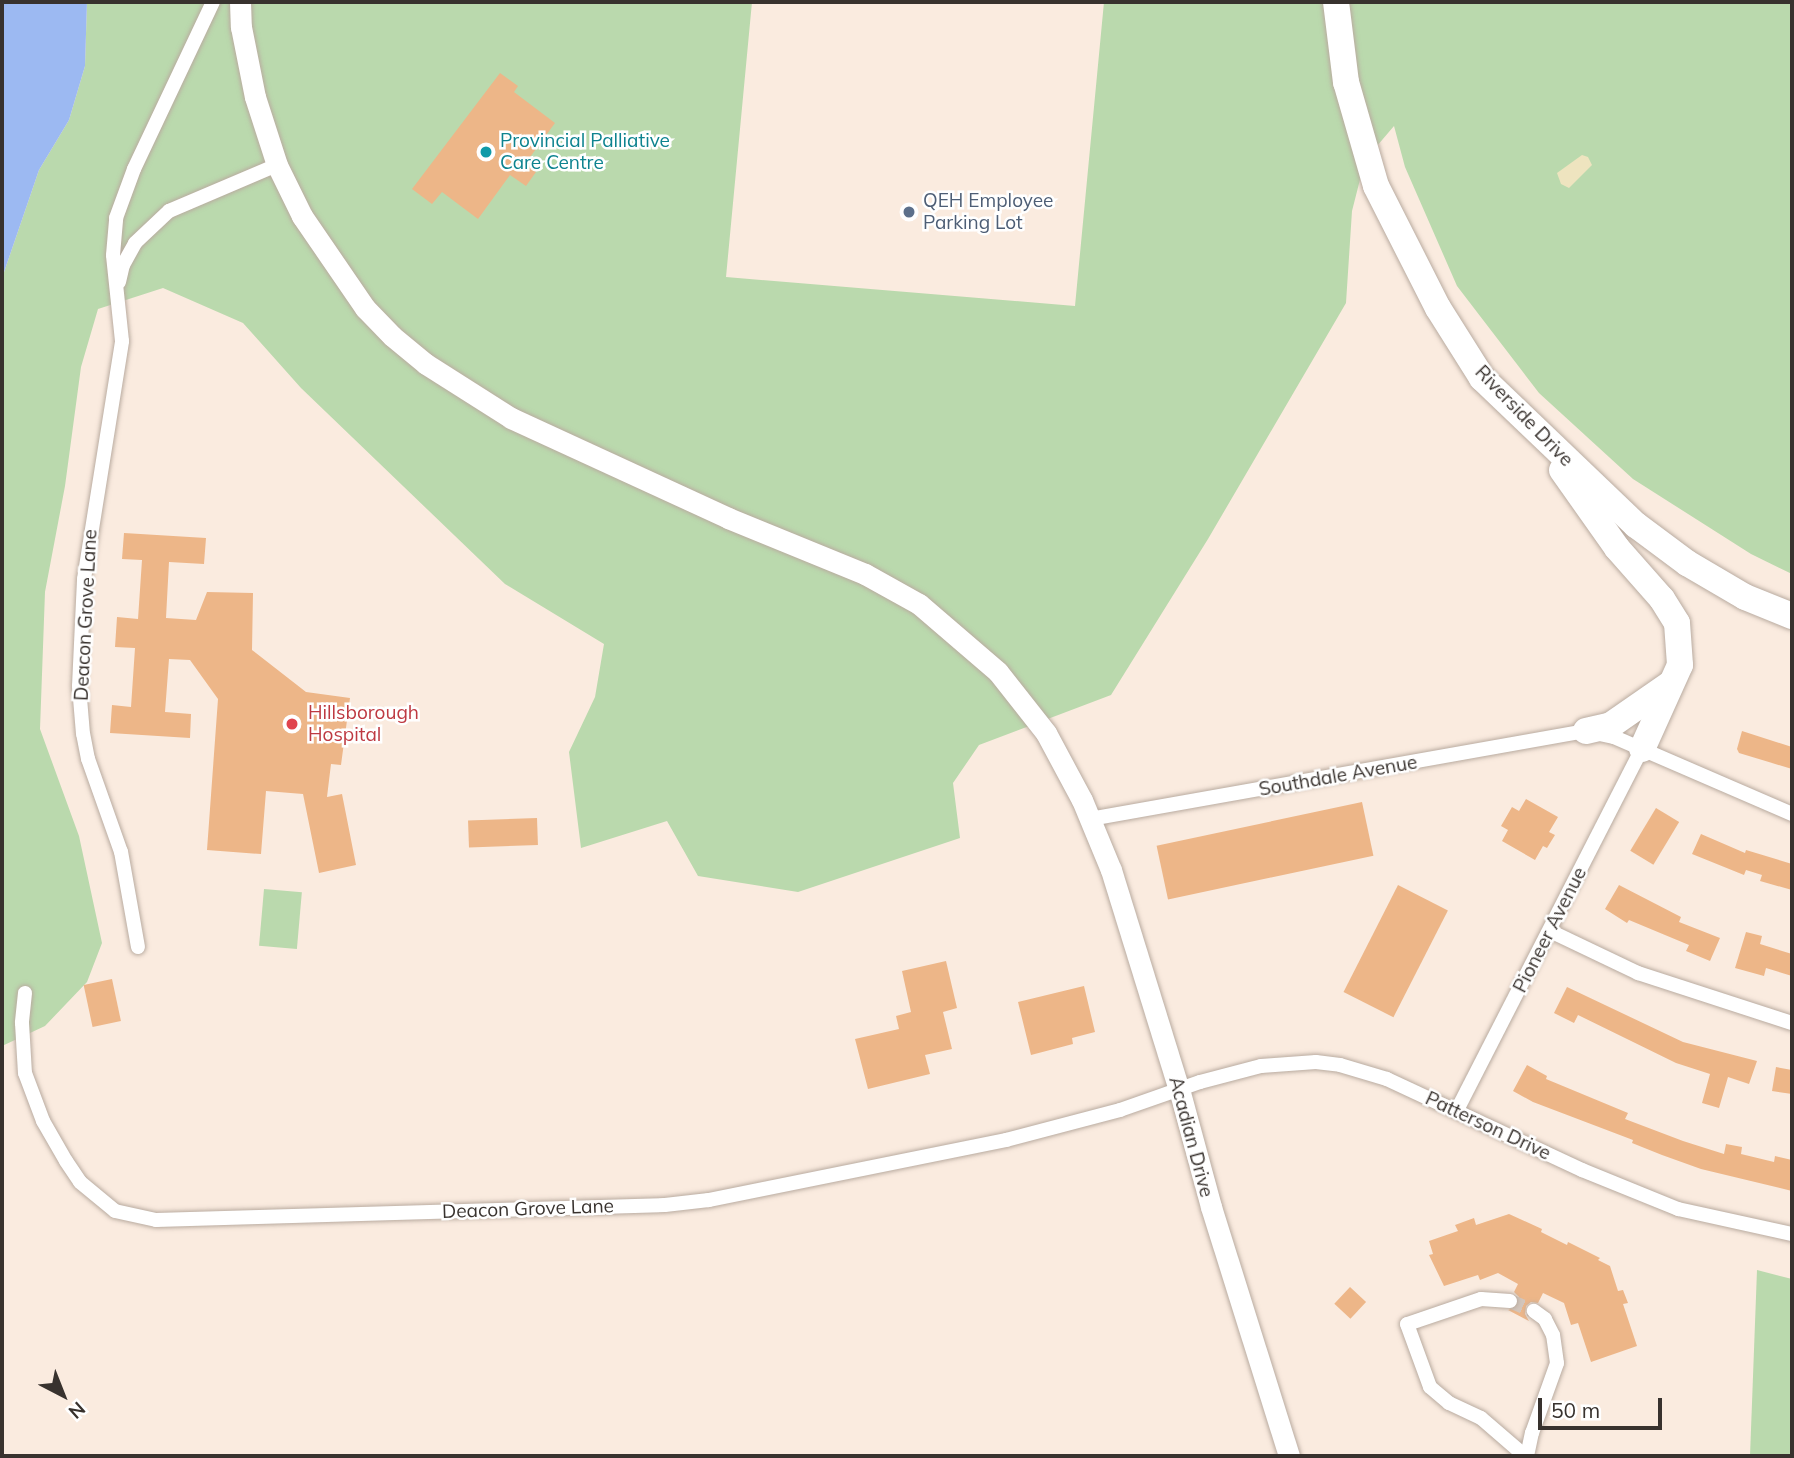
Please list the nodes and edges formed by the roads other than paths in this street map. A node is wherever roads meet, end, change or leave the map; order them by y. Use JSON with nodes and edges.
{"nodes":[{"id":1,"x":214,"y":2,"type":"edge"},
{"id":2,"x":240,"y":2,"type":"edge"},
{"id":3,"x":1336,"y":2,"type":"edge"},
{"id":4,"x":277,"y":166,"type":"junction"},
{"id":5,"x":116,"y":293,"type":"junction"},
{"id":6,"x":1543,"y":438,"type":"junction"},
{"id":7,"x":1792,"y":616,"type":"edge"},
{"id":8,"x":1675,"y":681,"type":"junction"},
{"id":9,"x":1586,"y":732,"type":"junction"},
{"id":10,"x":1642,"y":749,"type":"junction"},
{"id":11,"x":1792,"y":814,"type":"edge"},
{"id":12,"x":1090,"y":819,"type":"junction"},
{"id":13,"x":1550,"y":932,"type":"junction"},
{"id":14,"x":138,"y":947,"type":"dead end"},
{"id":15,"x":25,"y":993,"type":"dead end"},
{"id":16,"x":1792,"y":1023,"type":"edge"},
{"id":17,"x":1179,"y":1089,"type":"junction"},
{"id":18,"x":1457,"y":1110,"type":"junction"},
{"id":19,"x":1792,"y":1234,"type":"edge"},
{"id":20,"x":1510,"y":1301,"type":"tunnel mouth"},
{"id":21,"x":1534,"y":1311,"type":"tunnel mouth"},
{"id":22,"x":1289,"y":1456,"type":"edge"},
{"id":23,"x":1526,"y":1456,"type":"edge"}],
"edges":[{"from":1,"to":5,"type":"street","name":"Deacon Grove Lane"},
{"from":2,"to":4,"type":"street","name":"Acadian Drive"},
{"from":3,"to":6,"type":"highway","name":"Riverside Drive"},
{"from":4,"to":5,"type":"street","name":"Deacon Grove Lane"},
{"from":4,"to":12,"type":"street","name":"Acadian Drive"},
{"from":5,"to":14,"type":"street","name":"Deacon Grove Lane"},
{"from":6,"to":7,"type":"highway","name":"Riverside Drive"},
{"from":6,"to":8,"type":"highway"},
{"from":8,"to":9,"type":"highway"},
{"from":8,"to":10,"type":"highway"},
{"from":9,"to":10,"type":"street"},
{"from":9,"to":12,"type":"street","name":"Southdale Avenue"},
{"from":10,"to":11,"type":"street"},
{"from":10,"to":13,"type":"street","name":"Pioneer Avenue"},
{"from":12,"to":17,"type":"street","name":"Acadian Drive"},
{"from":13,"to":16,"type":"street"},
{"from":13,"to":18,"type":"street","name":"Pioneer Avenue"},
{"from":15,"to":17,"type":"street","name":"Deacon Grove Lane"},
{"from":17,"to":18,"type":"street","name":"Patterson Drive"},
{"from":17,"to":22,"type":"street","name":"Acadian Drive"},
{"from":18,"to":19,"type":"street","name":"Patterson Drive"},
{"from":20,"to":23,"type":"street"},
{"from":21,"to":23,"type":"street"}]}
